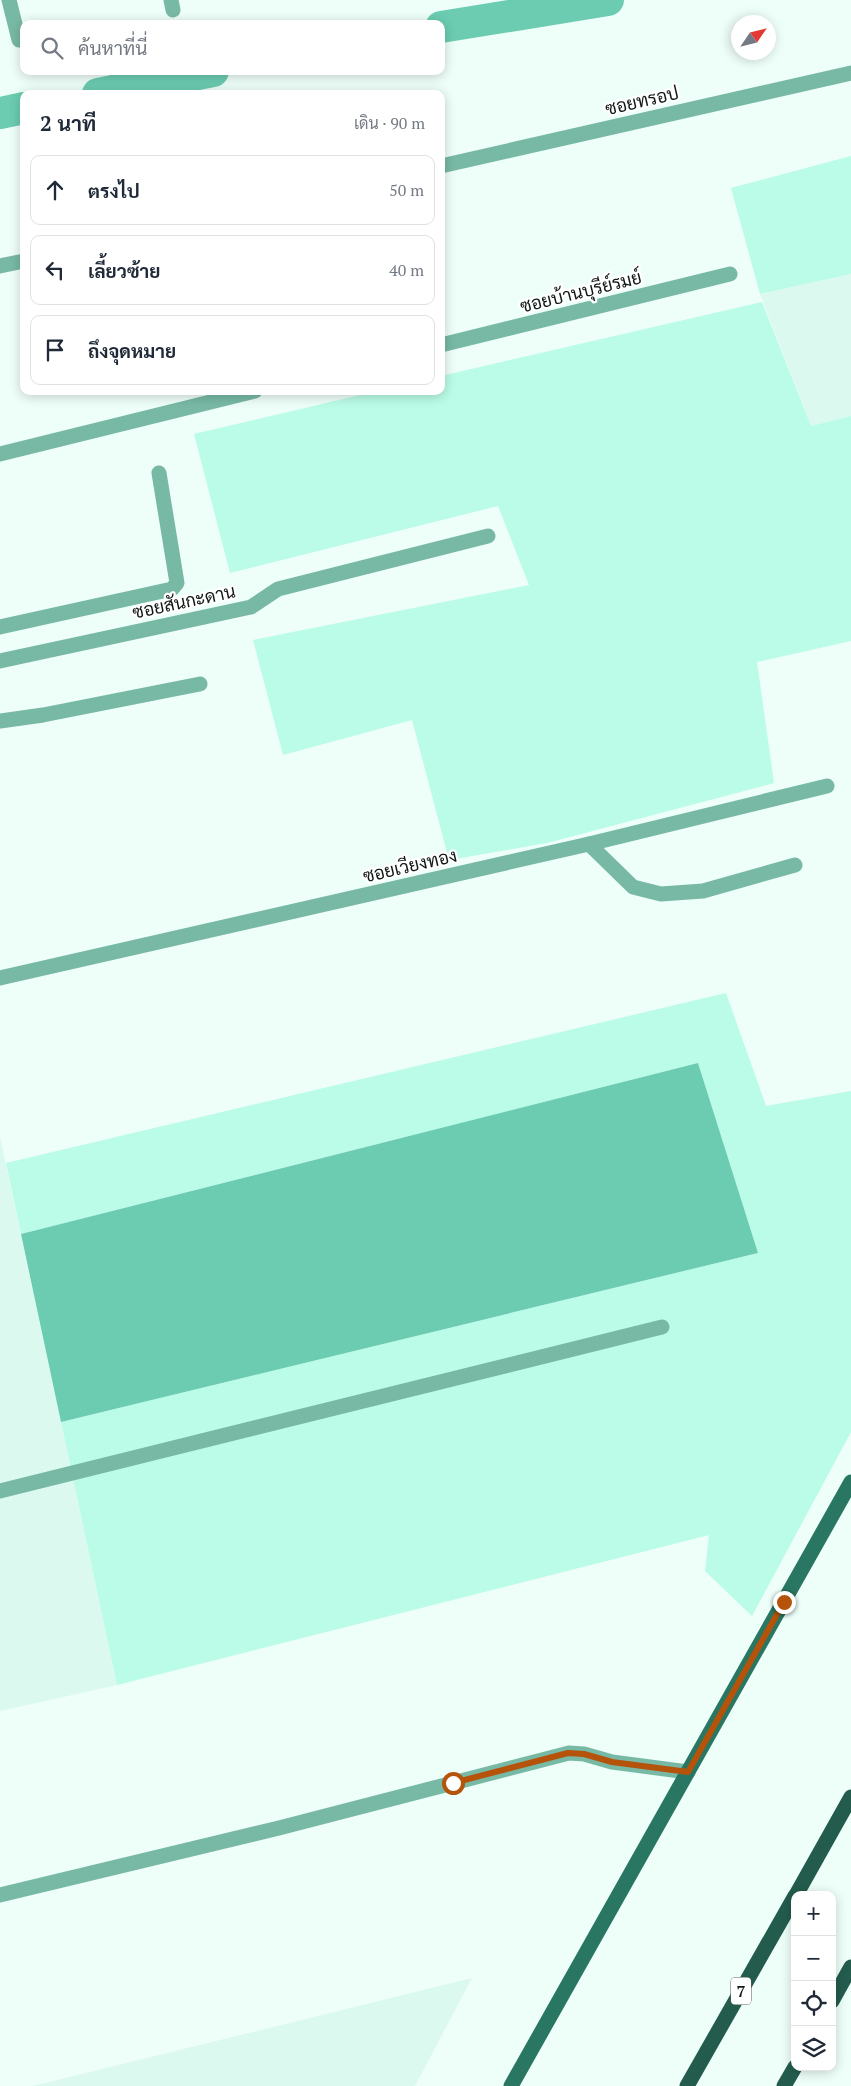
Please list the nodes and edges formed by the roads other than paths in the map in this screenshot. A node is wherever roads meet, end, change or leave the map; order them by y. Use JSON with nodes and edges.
{"nodes":[{"id":1,"x":9,"y":0,"type":"edge"},
{"id":2,"x":19,"y":40,"type":"dead end"},
{"id":3,"x":851,"y":73,"type":"edge"},
{"id":4,"x":445,"y":165,"type":"edge"},
{"id":5,"x":20,"y":262,"type":"edge"},
{"id":6,"x":0,"y":266,"type":"edge"},
{"id":7,"x":730,"y":274,"type":"dead end"},
{"id":8,"x":445,"y":344,"type":"edge"},
{"id":9,"x":239,"y":395,"type":"edge"},
{"id":10,"x":0,"y":454,"type":"edge"},
{"id":11,"x":159,"y":473,"type":"dead end"},
{"id":12,"x":488,"y":536,"type":"dead end"},
{"id":13,"x":0,"y":627,"type":"edge"},
{"id":14,"x":0,"y":661,"type":"edge"},
{"id":15,"x":200,"y":684,"type":"dead end"},
{"id":16,"x":0,"y":721,"type":"edge"},
{"id":17,"x":827,"y":786,"type":"dead end"},
{"id":18,"x":589,"y":844,"type":"junction"},
{"id":19,"x":795,"y":865,"type":"dead end"},
{"id":20,"x":0,"y":978,"type":"edge"},
{"id":21,"x":662,"y":1327,"type":"dead end"},
{"id":22,"x":851,"y":1482,"type":"edge"},
{"id":23,"x":0,"y":1491,"type":"edge"},
{"id":24,"x":688,"y":1772,"type":"junction"},
{"id":25,"x":851,"y":1797,"type":"edge"},
{"id":26,"x":797,"y":1891,"type":"edge"},
{"id":27,"x":0,"y":1895,"type":"edge"},
{"id":28,"x":791,"y":1902,"type":"edge"},
{"id":29,"x":851,"y":1967,"type":"edge"},
{"id":30,"x":836,"y":1994,"type":"edge"},
{"id":31,"x":793,"y":2071,"type":"edge"},
{"id":32,"x":511,"y":2086,"type":"edge"},
{"id":33,"x":687,"y":2086,"type":"edge"},
{"id":34,"x":784,"y":2086,"type":"edge"}],
"edges":[{"from":1,"to":2,"type":"street"},
{"from":3,"to":4,"type":"street","name":"ซอยทรอป"},
{"from":5,"to":6,"type":"street"},
{"from":7,"to":8,"type":"street","name":"ซอยบ้านบุรีย์รมย์"},
{"from":9,"to":10,"type":"street"},
{"from":11,"to":13,"type":"street"},
{"from":12,"to":14,"type":"street","name":"ซอยสันกะดาน"},
{"from":15,"to":16,"type":"street"},
{"from":17,"to":18,"type":"street","name":"ซอยเวียงทอง"},
{"from":18,"to":19,"type":"street"},
{"from":18,"to":20,"type":"street","name":"ซอยเวียงทอง"},
{"from":21,"to":23,"type":"street"},
{"from":22,"to":24,"type":"main road"},
{"from":24,"to":27,"type":"street"},
{"from":24,"to":32,"type":"main road"},
{"from":25,"to":26,"type":"highway","number":"7"},
{"from":28,"to":33,"type":"highway","number":"7"},
{"from":29,"to":30,"type":"highway"},
{"from":31,"to":34,"type":"highway"}]}
